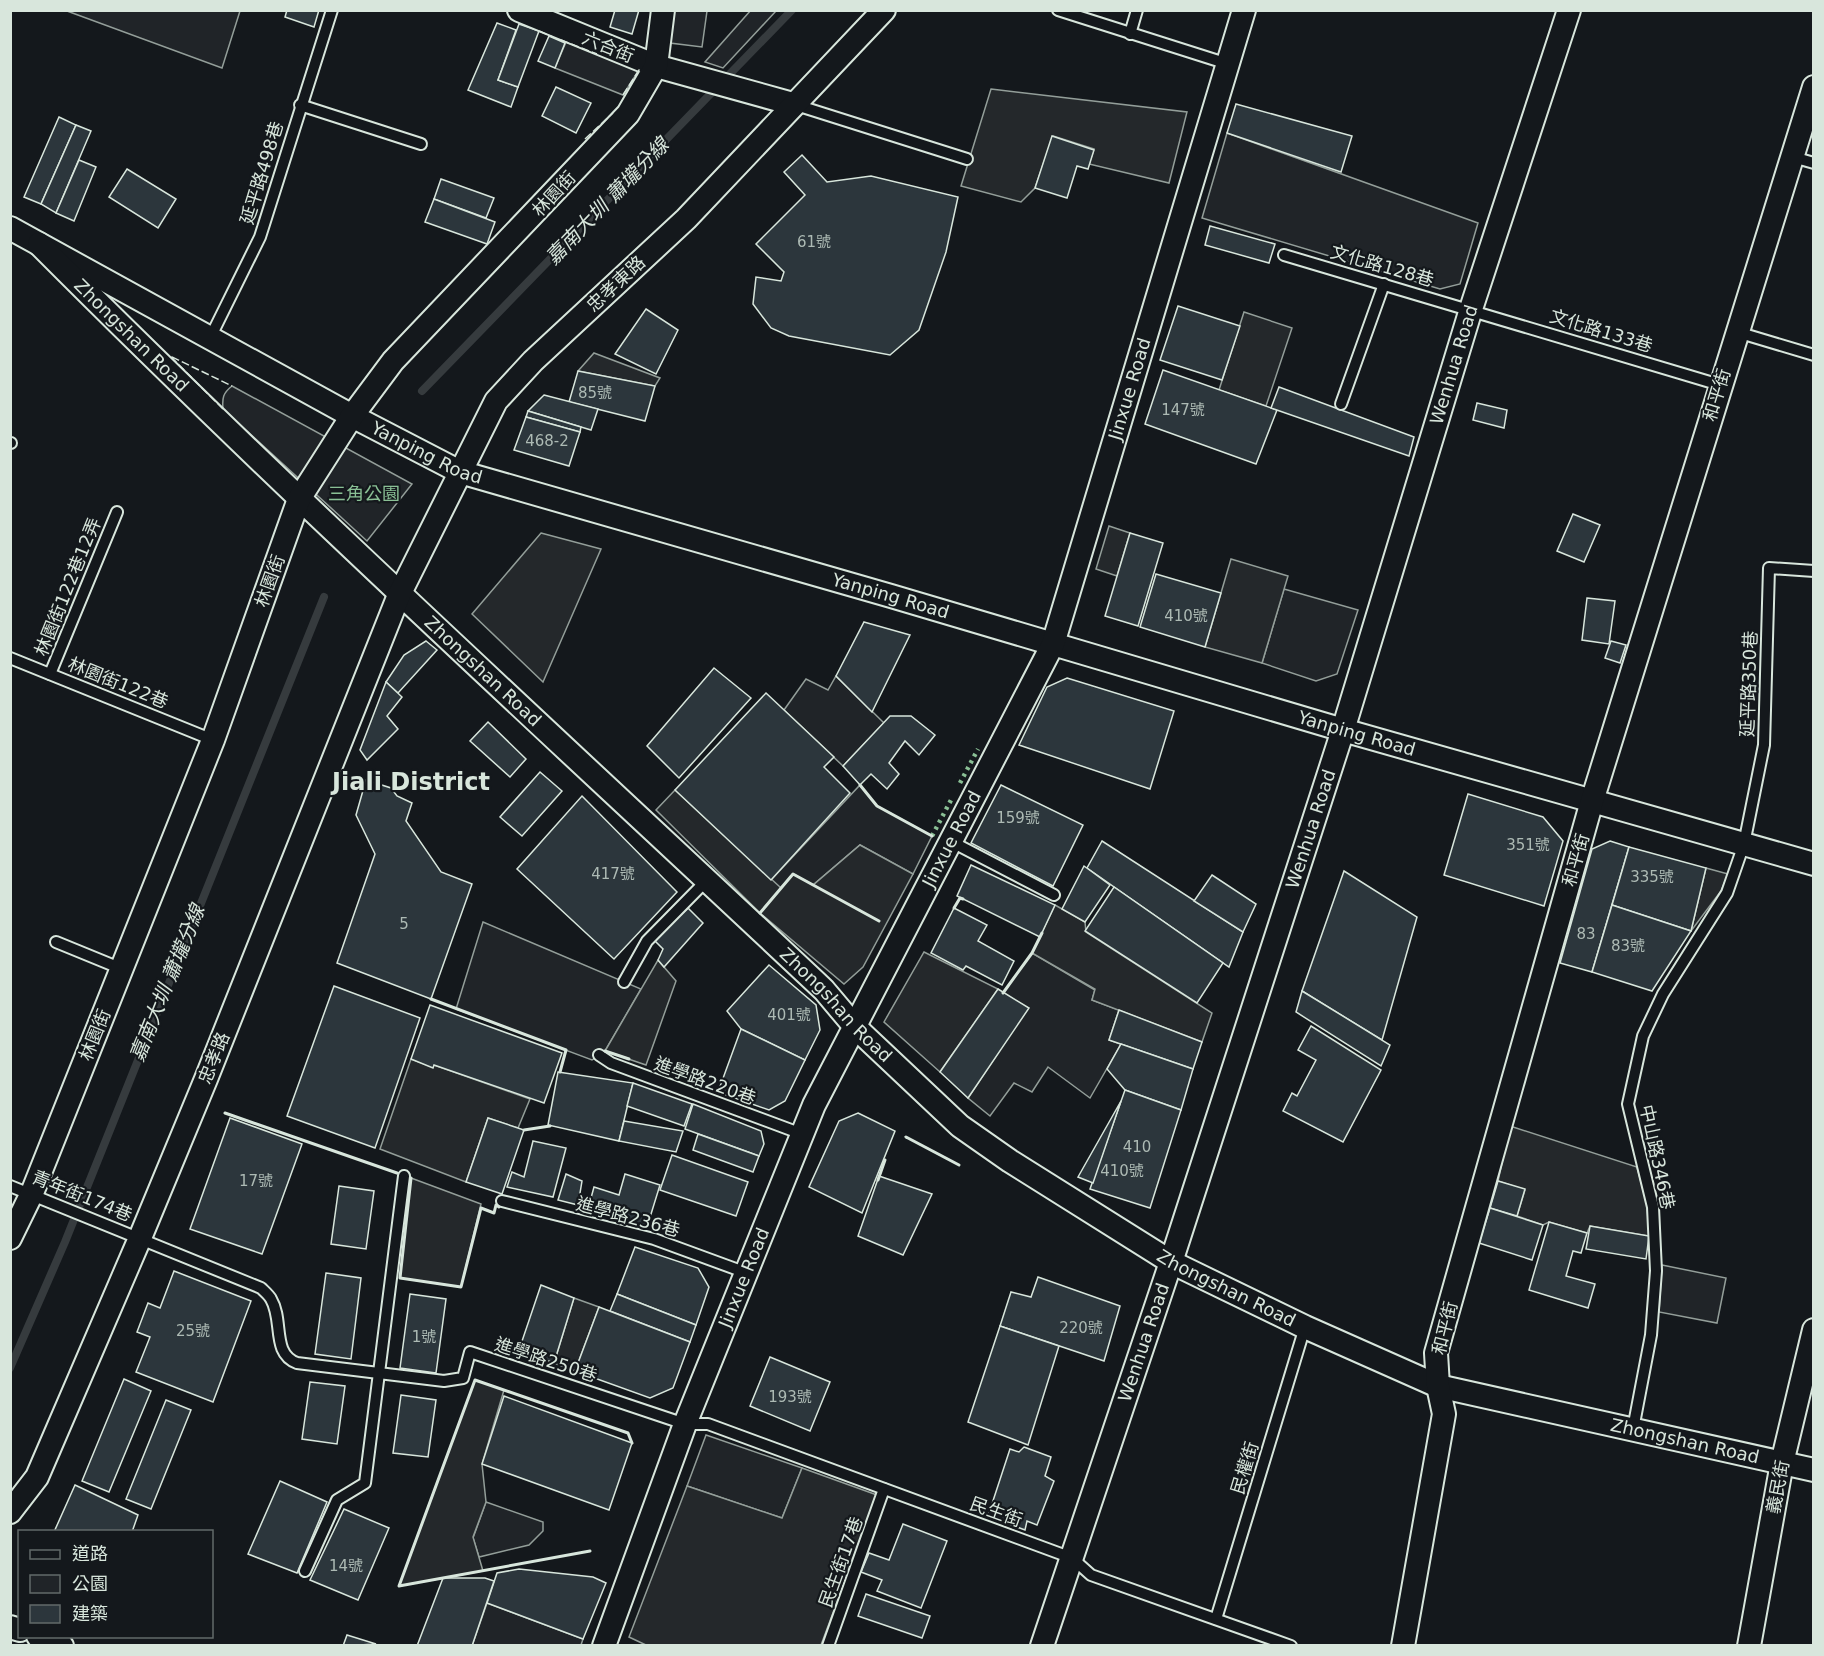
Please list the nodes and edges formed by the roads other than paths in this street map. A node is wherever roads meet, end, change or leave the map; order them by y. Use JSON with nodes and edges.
{"nodes":[{"id":1,"x":332,"y":10,"type":"edge"},
{"id":2,"x":663,"y":10,"type":"edge"},
{"id":3,"x":884,"y":10,"type":"edge"},
{"id":4,"x":1058,"y":10,"type":"edge"},
{"id":5,"x":1137,"y":10,"type":"edge"},
{"id":6,"x":1244,"y":10,"type":"edge"},
{"id":7,"x":1569,"y":10,"type":"edge"},
{"id":8,"x":533,"y":13,"type":"edge"},
{"id":9,"x":1130,"y":34,"type":"junction"},
{"id":10,"x":1228,"y":64,"type":"junction"},
{"id":11,"x":656,"y":66,"type":"junction"},
{"id":12,"x":1814,"y":87,"type":"edge"},
{"id":13,"x":793,"y":104,"type":"junction"},
{"id":14,"x":300,"y":105,"type":"junction"},
{"id":15,"x":422,"y":144,"type":"dead end"},
{"id":16,"x":967,"y":159,"type":"dead end"},
{"id":17,"x":1803,"y":160,"type":"edge"},
{"id":18,"x":10,"y":228,"type":"edge"},
{"id":19,"x":39,"y":244,"type":"junction"},
{"id":20,"x":1284,"y":255,"type":"dead end"},
{"id":21,"x":1384,"y":284,"type":"junction"},
{"id":22,"x":1472,"y":309,"type":"junction"},
{"id":23,"x":1737,"y":332,"type":"junction"},
{"id":24,"x":210,"y":338,"type":"junction"},
{"id":25,"x":1814,"y":355,"type":"edge"},
{"id":26,"x":1720,"y":384,"type":"junction"},
{"id":27,"x":1341,"y":404,"type":"dead end"},
{"id":28,"x":352,"y":416,"type":"junction"},
{"id":29,"x":460,"y":472,"type":"junction"},
{"id":30,"x":299,"y":499,"type":"junction"},
{"id":31,"x":117,"y":512,"type":"dead end"},
{"id":32,"x":1814,"y":571,"type":"edge"},
{"id":33,"x":399,"y":595,"type":"junction"},
{"id":34,"x":1053,"y":644,"type":"junction"},
{"id":35,"x":10,"y":658,"type":"edge"},
{"id":36,"x":50,"y":674,"type":"junction"},
{"id":37,"x":1343,"y":730,"type":"junction"},
{"id":38,"x":213,"y":740,"type":"junction"},
{"id":39,"x":1592,"y":801,"type":"junction"},
{"id":40,"x":952,"y":842,"type":"junction"},
{"id":41,"x":1744,"y":844,"type":"junction"},
{"id":42,"x":1814,"y":864,"type":"edge"},
{"id":43,"x":707,"y":880,"type":"junction"},
{"id":44,"x":1054,"y":895,"type":"dead end"},
{"id":45,"x":56,"y":942,"type":"dead end"},
{"id":46,"x":122,"y":969,"type":"junction"},
{"id":47,"x":624,"y":982,"type":"dead end"},
{"id":48,"x":856,"y":1028,"type":"junction"},
{"id":49,"x":599,"y":1055,"type":"dead end"},
{"id":50,"x":802,"y":1134,"type":"junction"},
{"id":51,"x":404,"y":1176,"type":"dead end"},
{"id":52,"x":10,"y":1186,"type":"edge"},
{"id":53,"x":32,"y":1193,"type":"junction"},
{"id":54,"x":502,"y":1201,"type":"dead end"},
{"id":55,"x":10,"y":1238,"type":"edge"},
{"id":56,"x":140,"y":1238,"type":"junction"},
{"id":57,"x":1171,"y":1262,"type":"junction"},
{"id":58,"x":744,"y":1272,"type":"junction"},
{"id":59,"x":1305,"y":1328,"type":"junction"},
{"id":60,"x":1814,"y":1330,"type":"edge"},
{"id":61,"x":377,"y":1373,"type":"junction"},
{"id":62,"x":1438,"y":1386,"type":"junction"},
{"id":63,"x":685,"y":1424,"type":"junction"},
{"id":64,"x":1633,"y":1429,"type":"junction"},
{"id":65,"x":1782,"y":1463,"type":"junction"},
{"id":66,"x":1814,"y":1470,"type":"edge"},
{"id":67,"x":884,"y":1489,"type":"junction"},
{"id":68,"x":10,"y":1512,"type":"edge"},
{"id":69,"x":1072,"y":1558,"type":"junction"},
{"id":70,"x":305,"y":1571,"type":"dead end"},
{"id":71,"x":1216,"y":1619,"type":"junction"},
{"id":72,"x":43,"y":1638,"type":"edge"},
{"id":73,"x":62,"y":1646,"type":"edge"},
{"id":74,"x":604,"y":1646,"type":"edge"},
{"id":75,"x":828,"y":1646,"type":"edge"},
{"id":76,"x":1042,"y":1646,"type":"edge"},
{"id":77,"x":1291,"y":1646,"type":"edge"},
{"id":78,"x":1403,"y":1646,"type":"edge"},
{"id":79,"x":1749,"y":1646,"type":"edge"}],
"edges":[{"from":1,"to":14,"type":"lane","name":"延平路498巷"},
{"from":2,"to":11,"type":"street","name":"林園街"},
{"from":3,"to":13,"type":"street","name":"忠孝東路"},
{"from":4,"to":9,"type":"lane"},
{"from":5,"to":9,"type":"lane"},
{"from":6,"to":10,"type":"street","name":"Jinxue Road"},
{"from":7,"to":22,"type":"street","name":"Wenhua Road"},
{"from":8,"to":11,"type":"street","name":"六合街"},
{"from":9,"to":10,"type":"lane"},
{"from":10,"to":34,"type":"street","name":"Jinxue Road"},
{"from":11,"to":13,"type":"street","name":"六合街"},
{"from":11,"to":28,"type":"street","name":"林園街"},
{"from":12,"to":17,"type":"street","name":"和平街"},
{"from":13,"to":16,"type":"lane"},
{"from":13,"to":29,"type":"street","name":"忠孝東路"},
{"from":14,"to":15,"type":"lane"},
{"from":14,"to":24,"type":"lane","name":"延平路498巷"},
{"from":17,"to":23,"type":"street","name":"和平街"},
{"from":18,"to":19,"type":"street","name":"Yanping Road"},
{"from":19,"to":24,"type":"street","name":"Yanping Road"},
{"from":19,"to":30,"type":"street","name":"Zhongshan Road"},
{"from":20,"to":21,"type":"lane","name":"文化路128巷"},
{"from":21,"to":22,"type":"lane","name":"文化路128巷"},
{"from":21,"to":27,"type":"lane"},
{"from":22,"to":26,"type":"lane","name":"文化路133巷"},
{"from":22,"to":37,"type":"street","name":"Wenhua Road"},
{"from":23,"to":25,"type":"lane"},
{"from":23,"to":26,"type":"street","name":"和平街"},
{"from":24,"to":28,"type":"street","name":"Yanping Road"},
{"from":26,"to":39,"type":"street","name":"和平街"},
{"from":28,"to":29,"type":"street","name":"Yanping Road"},
{"from":28,"to":30,"type":"street","name":"林園街"},
{"from":29,"to":33,"type":"street","name":"忠孝東路"},
{"from":29,"to":34,"type":"street","name":"Yanping Road"},
{"from":30,"to":33,"type":"street","name":"Zhongshan Road"},
{"from":30,"to":38,"type":"street","name":"林園街"},
{"from":31,"to":36,"type":"lane","name":"林園街122巷12弄"},
{"from":32,"to":41,"type":"lane","name":"延平路350巷"},
{"from":33,"to":43,"type":"street","name":"Zhongshan Road"},
{"from":33,"to":56,"type":"street","name":"忠孝路"},
{"from":34,"to":37,"type":"street","name":"Yanping Road"},
{"from":34,"to":40,"type":"street","name":"Jinxue Road"},
{"from":35,"to":36,"type":"lane","name":"林園街122巷"},
{"from":36,"to":38,"type":"lane","name":"林園街122巷"},
{"from":37,"to":39,"type":"street","name":"Yanping Road"},
{"from":37,"to":57,"type":"street","name":"Wenhua Road"},
{"from":38,"to":46,"type":"street","name":"林園街"},
{"from":39,"to":41,"type":"street","name":"Yanping Road"},
{"from":39,"to":62,"type":"street","name":"和平街"},
{"from":40,"to":44,"type":"lane"},
{"from":40,"to":48,"type":"street","name":"Jinxue Road"},
{"from":41,"to":42,"type":"street","name":"Yanping Road"},
{"from":41,"to":64,"type":"lane","name":"中山路346巷"},
{"from":43,"to":47,"type":"lane"},
{"from":43,"to":48,"type":"street","name":"Zhongshan Road"},
{"from":45,"to":46,"type":"lane"},
{"from":46,"to":53,"type":"street","name":"林園街"},
{"from":48,"to":50,"type":"street","name":"Jinxue Road"},
{"from":48,"to":57,"type":"street","name":"Zhongshan Road"},
{"from":49,"to":50,"type":"lane","name":"進學路220巷"},
{"from":50,"to":58,"type":"street","name":"Jinxue Road"},
{"from":51,"to":61,"type":"lane"},
{"from":52,"to":53,"type":"lane","name":"青年街174巷"},
{"from":53,"to":55,"type":"street","name":"林園街"},
{"from":53,"to":56,"type":"lane","name":"青年街174巷"},
{"from":54,"to":58,"type":"lane","name":"進學路236巷"},
{"from":56,"to":61,"type":"lane","name":"進學路250巷"},
{"from":56,"to":68,"type":"street","name":"忠孝路"},
{"from":57,"to":59,"type":"street","name":"Zhongshan Road"},
{"from":57,"to":69,"type":"street","name":"Wenhua Road"},
{"from":58,"to":63,"type":"street","name":"Jinxue Road"},
{"from":59,"to":62,"type":"street","name":"Zhongshan Road"},
{"from":59,"to":71,"type":"lane","name":"民權街"},
{"from":60,"to":65,"type":"street","name":"義民街"},
{"from":61,"to":63,"type":"lane","name":"進學路250巷"},
{"from":61,"to":70,"type":"lane"},
{"from":62,"to":64,"type":"street","name":"Zhongshan Road"},
{"from":62,"to":78,"type":"street","name":"和平街"},
{"from":63,"to":67,"type":"lane","name":"民生街"},
{"from":63,"to":74,"type":"street","name":"Jinxue Road"},
{"from":64,"to":65,"type":"street","name":"Zhongshan Road"},
{"from":65,"to":66,"type":"street","name":"Zhongshan Road"},
{"from":65,"to":79,"type":"street","name":"義民街"},
{"from":67,"to":69,"type":"lane","name":"民生街"},
{"from":67,"to":75,"type":"lane","name":"民生街17巷"},
{"from":69,"to":71,"type":"lane","name":"民生街"},
{"from":69,"to":76,"type":"street","name":"Wenhua Road"},
{"from":71,"to":77,"type":"lane","name":"民生街"},
{"from":72,"to":73,"type":"street"}]}
